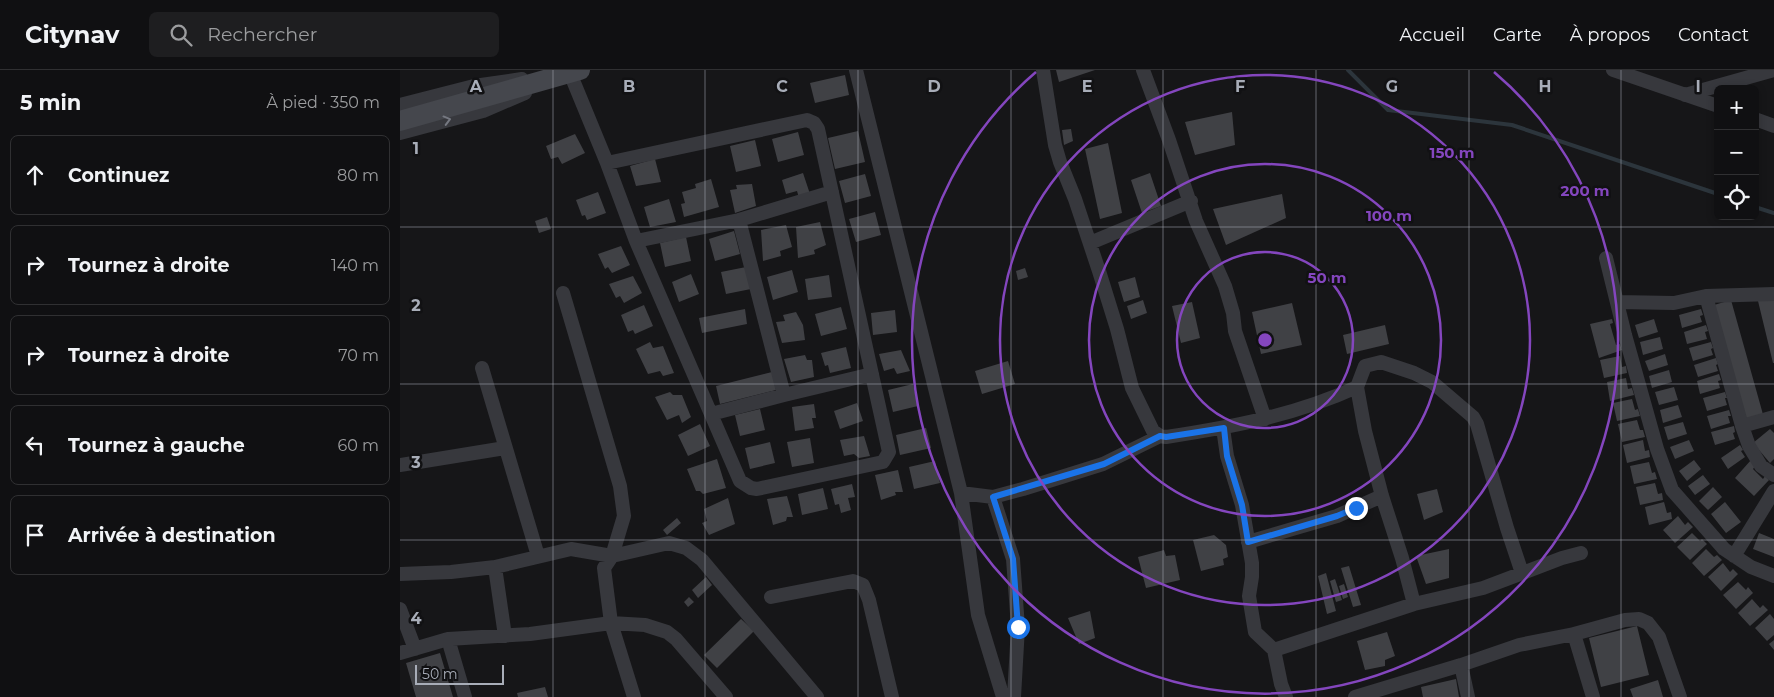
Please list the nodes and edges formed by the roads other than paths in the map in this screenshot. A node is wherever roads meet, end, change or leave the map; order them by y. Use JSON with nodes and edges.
{"nodes":[{"id":1,"x":856,"y":70,"type":"edge"},
{"id":2,"x":1043,"y":70,"type":"edge"},
{"id":3,"x":1143,"y":70,"type":"edge"},
{"id":4,"x":1613,"y":70,"type":"edge"},
{"id":5,"x":1774,"y":70,"type":"edge"},
{"id":6,"x":569,"y":73,"type":"edge"},
{"id":7,"x":1685,"y":95,"type":"junction"},
{"id":8,"x":400,"y":105,"type":"edge"},
{"id":9,"x":1714,"y":105,"type":"edge"},
{"id":10,"x":1759,"y":120,"type":"edge"},
{"id":11,"x":400,"y":121,"type":"edge"},
{"id":12,"x":1774,"y":126,"type":"edge"},
{"id":13,"x":400,"y":133,"type":"edge"},
{"id":14,"x":607,"y":163,"type":"junction"},
{"id":15,"x":832,"y":192,"type":"junction"},
{"id":16,"x":1191,"y":202,"type":"junction"},
{"id":17,"x":739,"y":220,"type":"junction"},
{"id":18,"x":636,"y":241,"type":"junction"},
{"id":19,"x":1090,"y":243,"type":"junction"},
{"id":20,"x":1606,"y":258,"type":"dead end"},
{"id":21,"x":563,"y":293,"type":"dead end"},
{"id":22,"x":1774,"y":294,"type":"edge"},
{"id":23,"x":1706,"y":296,"type":"junction"},
{"id":24,"x":1617,"y":302,"type":"junction"},
{"id":25,"x":482,"y":368,"type":"dead end"},
{"id":26,"x":872,"y":374,"type":"junction"},
{"id":27,"x":1357,"y":387,"type":"junction"},
{"id":28,"x":784,"y":394,"type":"junction"},
{"id":29,"x":711,"y":414,"type":"junction"},
{"id":30,"x":1774,"y":417,"type":"edge"},
{"id":31,"x":1265,"y":419,"type":"junction"},
{"id":32,"x":1742,"y":426,"type":"junction"},
{"id":33,"x":1224,"y":428,"type":"junction"},
{"id":34,"x":1160,"y":436,"type":"junction"},
{"id":35,"x":505,"y":448,"type":"junction"},
{"id":36,"x":400,"y":464,"type":"edge"},
{"id":37,"x":1774,"y":475,"type":"edge"},
{"id":38,"x":1774,"y":491,"type":"edge"},
{"id":39,"x":961,"y":493,"type":"junction"},
{"id":40,"x":1382,"y":496,"type":"junction"},
{"id":41,"x":993,"y":497,"type":"junction"},
{"id":42,"x":1248,"y":542,"type":"junction"},
{"id":43,"x":1581,"y":553,"type":"dead end"},
{"id":44,"x":538,"y":556,"type":"junction"},
{"id":45,"x":612,"y":556,"type":"junction"},
{"id":46,"x":1734,"y":556,"type":"junction"},
{"id":47,"x":496,"y":567,"type":"junction"},
{"id":48,"x":1522,"y":573,"type":"junction"},
{"id":49,"x":400,"y":574,"type":"edge"},
{"id":50,"x":1774,"y":576,"type":"edge"},
{"id":51,"x":771,"y":597,"type":"dead end"},
{"id":52,"x":1414,"y":604,"type":"junction"},
{"id":53,"x":400,"y":609,"type":"edge"},
{"id":54,"x":610,"y":623,"type":"junction"},
{"id":55,"x":1574,"y":634,"type":"junction"},
{"id":56,"x":505,"y":636,"type":"junction"},
{"id":57,"x":448,"y":639,"type":"junction"},
{"id":58,"x":415,"y":649,"type":"junction"},
{"id":59,"x":1274,"y":650,"type":"junction"},
{"id":60,"x":400,"y":653,"type":"edge"},
{"id":61,"x":1461,"y":665,"type":"junction"},
{"id":62,"x":465,"y":697,"type":"edge"},
{"id":63,"x":634,"y":697,"type":"edge"},
{"id":64,"x":726,"y":697,"type":"edge"},
{"id":65,"x":817,"y":697,"type":"edge"},
{"id":66,"x":892,"y":697,"type":"edge"},
{"id":67,"x":1003,"y":697,"type":"edge"},
{"id":68,"x":1014,"y":697,"type":"edge"},
{"id":69,"x":1286,"y":697,"type":"edge"},
{"id":70,"x":1355,"y":697,"type":"edge"},
{"id":71,"x":1468,"y":697,"type":"edge"},
{"id":72,"x":1593,"y":697,"type":"edge"},
{"id":73,"x":1680,"y":697,"type":"edge"}],
"edges":[{"from":1,"to":39,"type":"street"},
{"from":2,"to":19,"type":"street"},
{"from":3,"to":16,"type":"street"},
{"from":4,"to":7,"type":"street"},
{"from":5,"to":7,"type":"street"},
{"from":6,"to":8,"type":"street"},
{"from":6,"to":11,"type":"street"},
{"from":13,"to":6,"type":"street","one_way":true},
{"from":6,"to":14,"type":"street"},
{"from":7,"to":9,"type":"street"},
{"from":10,"to":12,"type":"street"},
{"from":14,"to":15,"type":"street"},
{"from":14,"to":18,"type":"street"},
{"from":15,"to":17,"type":"street"},
{"from":15,"to":26,"type":"street"},
{"from":16,"to":19,"type":"street"},
{"from":16,"to":31,"type":"street"},
{"from":17,"to":18,"type":"street"},
{"from":17,"to":28,"type":"street"},
{"from":18,"to":29,"type":"street"},
{"from":19,"to":34,"type":"street"},
{"from":20,"to":24,"type":"street"},
{"from":21,"to":45,"type":"street"},
{"from":22,"to":23,"type":"street"},
{"from":23,"to":24,"type":"street"},
{"from":23,"to":32,"type":"street"},
{"from":24,"to":46,"type":"street"},
{"from":25,"to":35,"type":"street"},
{"from":26,"to":28,"type":"street"},
{"from":26,"to":29,"type":"street"},
{"from":27,"to":31,"type":"street"},
{"from":27,"to":40,"type":"street"},
{"from":27,"to":48,"type":"street"},
{"from":28,"to":29,"type":"street"},
{"from":30,"to":32,"type":"street"},
{"from":31,"to":33,"type":"street"},
{"from":32,"to":37,"type":"street"},
{"from":33,"to":34,"type":"street"},
{"from":33,"to":42,"type":"street"},
{"from":34,"to":41,"type":"street"},
{"from":35,"to":36,"type":"street"},
{"from":35,"to":44,"type":"street"},
{"from":38,"to":46,"type":"street"},
{"from":39,"to":41,"type":"street"},
{"from":39,"to":67,"type":"street"},
{"from":40,"to":42,"type":"street"},
{"from":40,"to":52,"type":"street"},
{"from":41,"to":68,"type":"street"},
{"from":42,"to":59,"type":"street"},
{"from":43,"to":48,"type":"street"},
{"from":44,"to":45,"type":"street"},
{"from":44,"to":47,"type":"street"},
{"from":45,"to":54,"type":"street"},
{"from":45,"to":65,"type":"street"},
{"from":46,"to":50,"type":"street"},
{"from":47,"to":49,"type":"street"},
{"from":47,"to":56,"type":"street"},
{"from":48,"to":52,"type":"street"},
{"from":51,"to":66,"type":"street"},
{"from":52,"to":59,"type":"street"},
{"from":53,"to":58,"type":"street"},
{"from":54,"to":56,"type":"street"},
{"from":54,"to":63,"type":"street"},
{"from":54,"to":64,"type":"street"},
{"from":55,"to":61,"type":"street"},
{"from":55,"to":72,"type":"street"},
{"from":55,"to":73,"type":"street"},
{"from":56,"to":57,"type":"street"},
{"from":57,"to":58,"type":"street"},
{"from":57,"to":62,"type":"street"},
{"from":58,"to":60,"type":"street"},
{"from":59,"to":69,"type":"street"},
{"from":61,"to":70,"type":"street"},
{"from":61,"to":71,"type":"street"}]}
